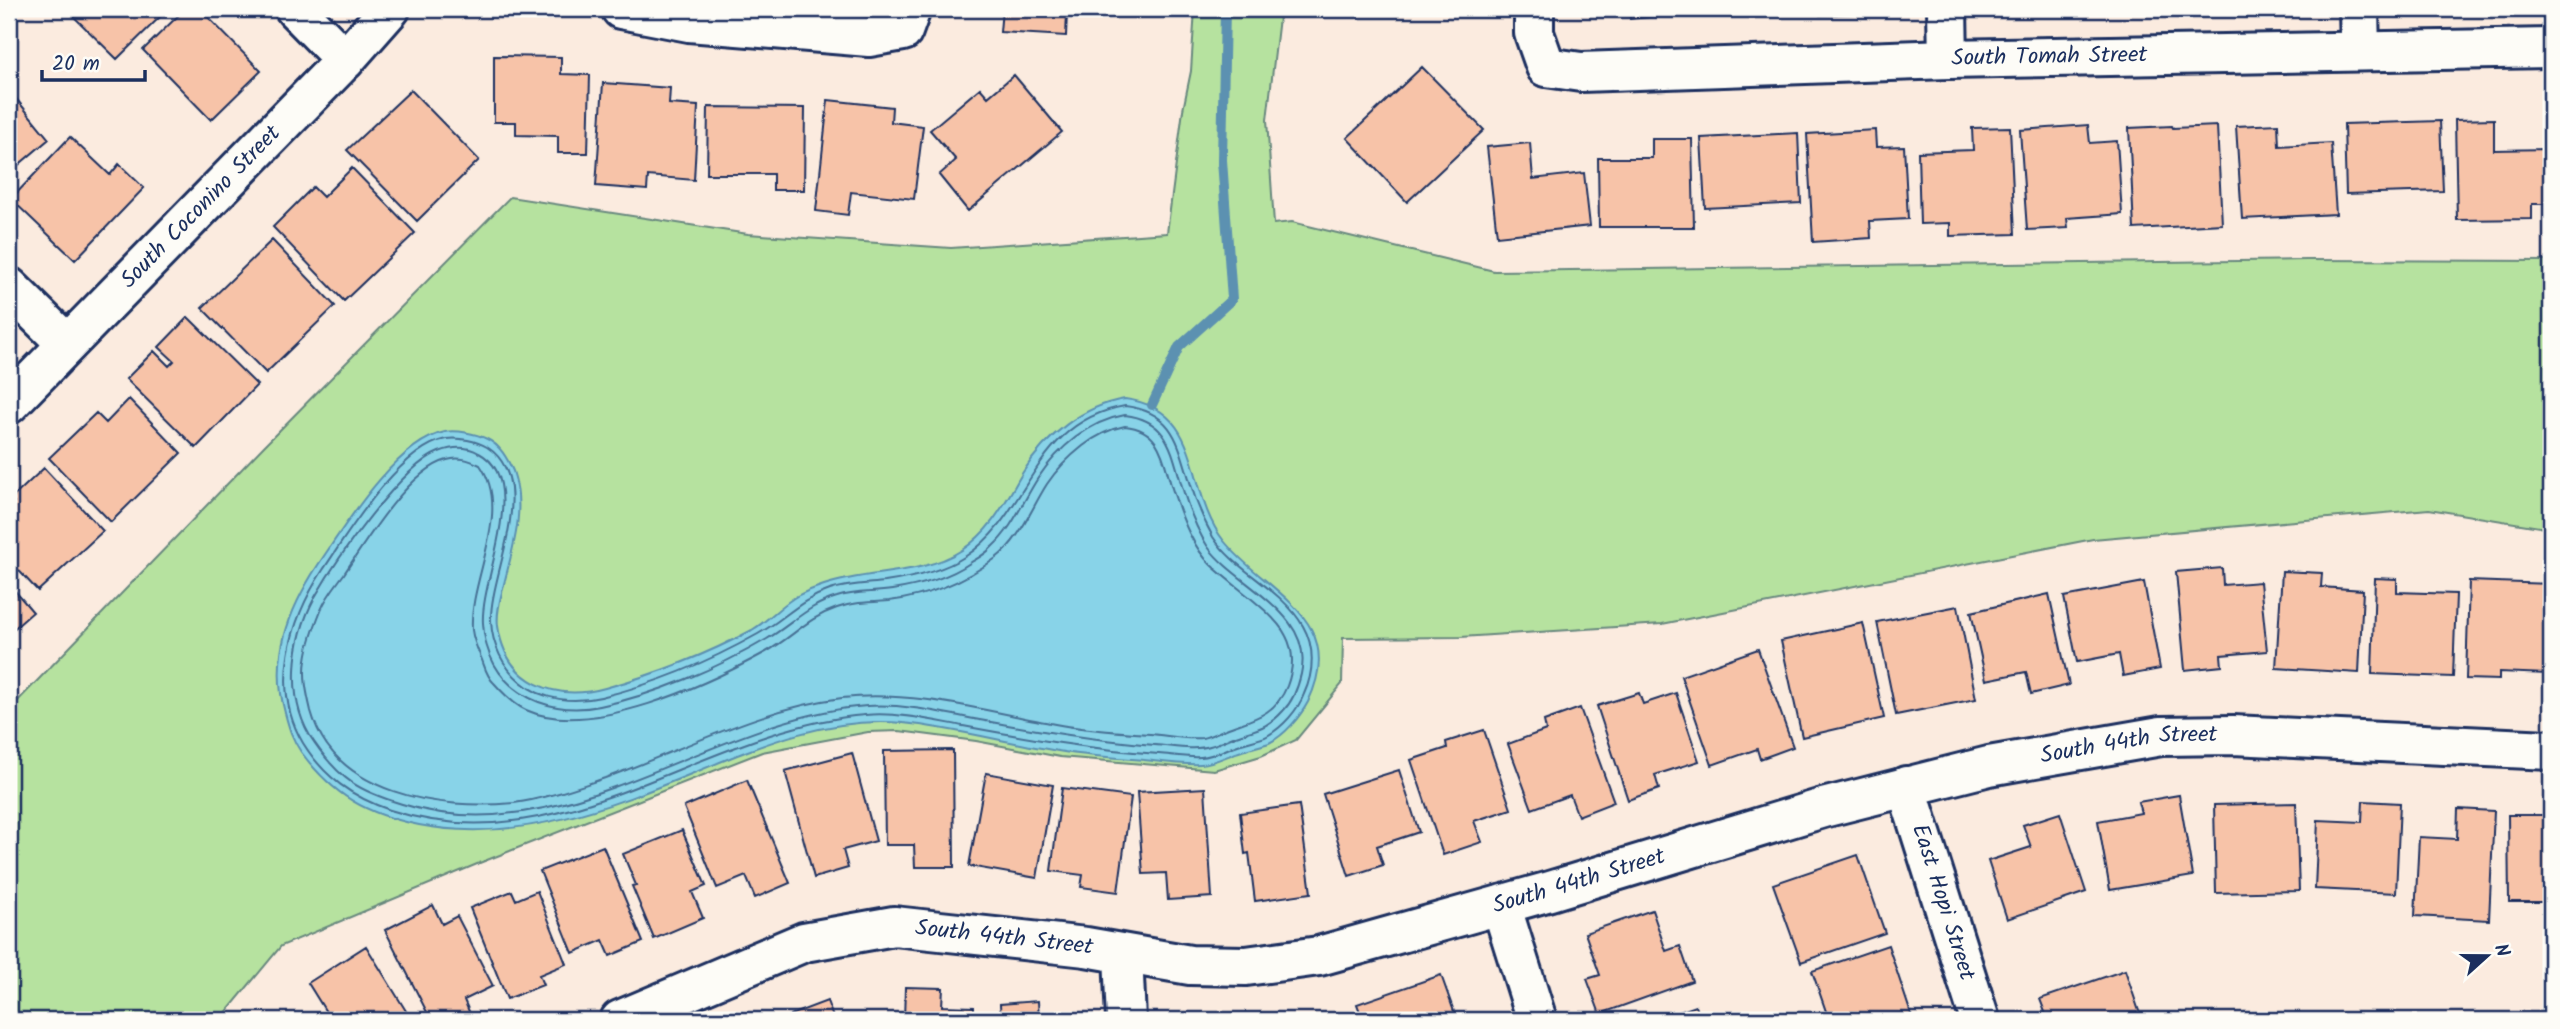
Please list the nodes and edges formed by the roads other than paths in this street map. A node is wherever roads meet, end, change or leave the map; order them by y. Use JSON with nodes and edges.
{"nodes":[{"id":1,"x":295,"y":9,"type":"edge"},
{"id":2,"x":390,"y":9,"type":"edge"},
{"id":3,"x":621,"y":9,"type":"edge"},
{"id":4,"x":1534,"y":9,"type":"edge"},
{"id":5,"x":1947,"y":9,"type":"edge"},
{"id":6,"x":2359,"y":9,"type":"edge"},
{"id":7,"x":907,"y":20,"type":"edge"},
{"id":8,"x":2551,"y":48,"type":"edge"},
{"id":9,"x":2360,"y":51,"type":"junction"},
{"id":10,"x":1948,"y":59,"type":"junction"},
{"id":11,"x":345,"y":60,"type":"junction"},
{"id":12,"x":9,"y":287,"type":"edge"},
{"id":13,"x":67,"y":344,"type":"junction"},
{"id":14,"x":9,"y":404,"type":"edge"},
{"id":15,"x":2551,"y":751,"type":"edge"},
{"id":16,"x":1906,"y":786,"type":"junction"},
{"id":17,"x":1501,"y":905,"type":"junction"},
{"id":18,"x":1123,"y":955,"type":"junction"},
{"id":19,"x":620,"y":1020,"type":"edge"},
{"id":20,"x":1126,"y":1020,"type":"edge"},
{"id":21,"x":1537,"y":1020,"type":"edge"},
{"id":22,"x":1980,"y":1020,"type":"edge"}],
"edges":[{"from":1,"to":11,"type":"street"},
{"from":2,"to":11,"type":"street","name":"South Coconino Street"},
{"from":3,"to":7,"type":"street"},
{"from":4,"to":10,"type":"street","name":"South Tomah Street"},
{"from":5,"to":10,"type":"street"},
{"from":6,"to":9,"type":"street"},
{"from":8,"to":9,"type":"street","name":"South Tomah Street"},
{"from":9,"to":10,"type":"street","name":"South Tomah Street"},
{"from":11,"to":13,"type":"street","name":"South Coconino Street"},
{"from":12,"to":13,"type":"street"},
{"from":13,"to":14,"type":"street","name":"South Coconino Street"},
{"from":15,"to":16,"type":"street","name":"South 44th Street"},
{"from":16,"to":17,"type":"street","name":"South 44th Street"},
{"from":16,"to":22,"type":"street","name":"East Hopi Street"},
{"from":17,"to":18,"type":"street","name":"South 44th Street"},
{"from":17,"to":21,"type":"street"},
{"from":18,"to":19,"type":"street","name":"South 44th Street"},
{"from":18,"to":20,"type":"street"}]}
